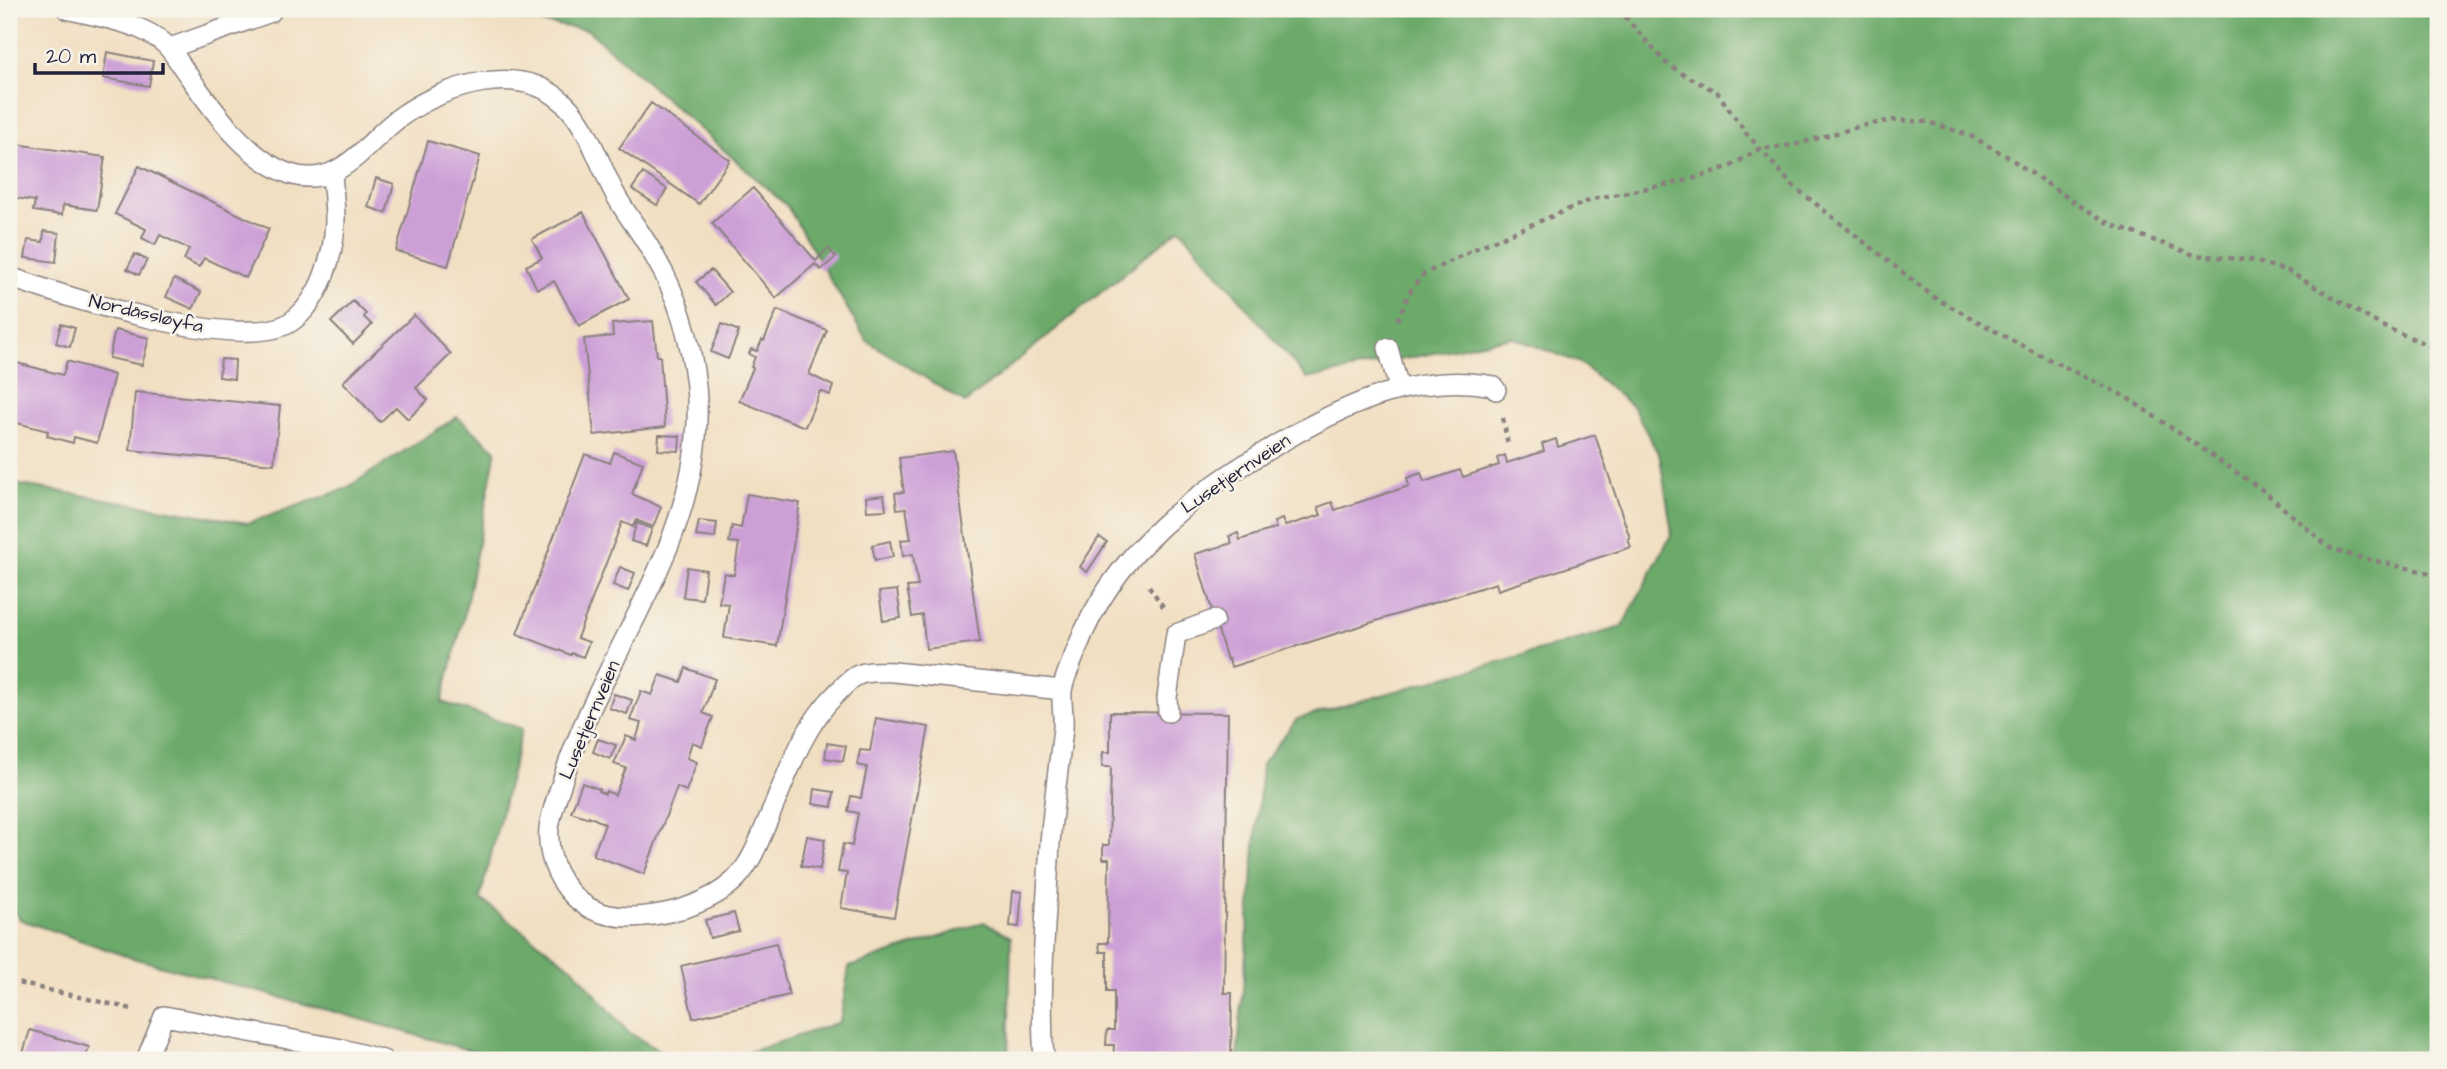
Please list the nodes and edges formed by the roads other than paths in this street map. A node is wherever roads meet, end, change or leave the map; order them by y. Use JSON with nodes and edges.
{"nodes":[{"id":1,"x":67,"y":9,"type":"edge"},
{"id":2,"x":271,"y":12,"type":"dead end"},
{"id":3,"x":170,"y":48,"type":"junction"},
{"id":4,"x":332,"y":173,"type":"junction"},
{"id":5,"x":9,"y":277,"type":"edge"},
{"id":6,"x":1388,"y":348,"type":"road end"},
{"id":7,"x":1399,"y":388,"type":"junction"},
{"id":8,"x":1496,"y":390,"type":"dead end"},
{"id":9,"x":1214,"y":620,"type":"dead end"},
{"id":10,"x":1062,"y":690,"type":"junction"},
{"id":11,"x":1168,"y":712,"type":"dead end"},
{"id":12,"x":340,"y":1055,"type":"edge"},
{"id":13,"x":146,"y":1060,"type":"edge"},
{"id":14,"x":383,"y":1060,"type":"edge"},
{"id":15,"x":1044,"y":1060,"type":"edge"}],
"edges":[{"from":1,"to":3,"type":"lane"},
{"from":2,"to":3,"type":"lane"},
{"from":3,"to":4,"type":"lane"},
{"from":4,"to":5,"type":"lane","name":"Nordåssløyfa"},
{"from":4,"to":10,"type":"lane","name":"Lusetjernveien"},
{"from":6,"to":7,"type":"lane"},
{"from":7,"to":8,"type":"lane","name":"Lusetjernveien"},
{"from":7,"to":10,"type":"lane","name":"Lusetjernveien"},
{"from":9,"to":11,"type":"lane"},
{"from":10,"to":15,"type":"lane","name":"Lusetjernveien"},
{"from":12,"to":13,"type":"lane"},
{"from":12,"to":14,"type":"lane"}]}
